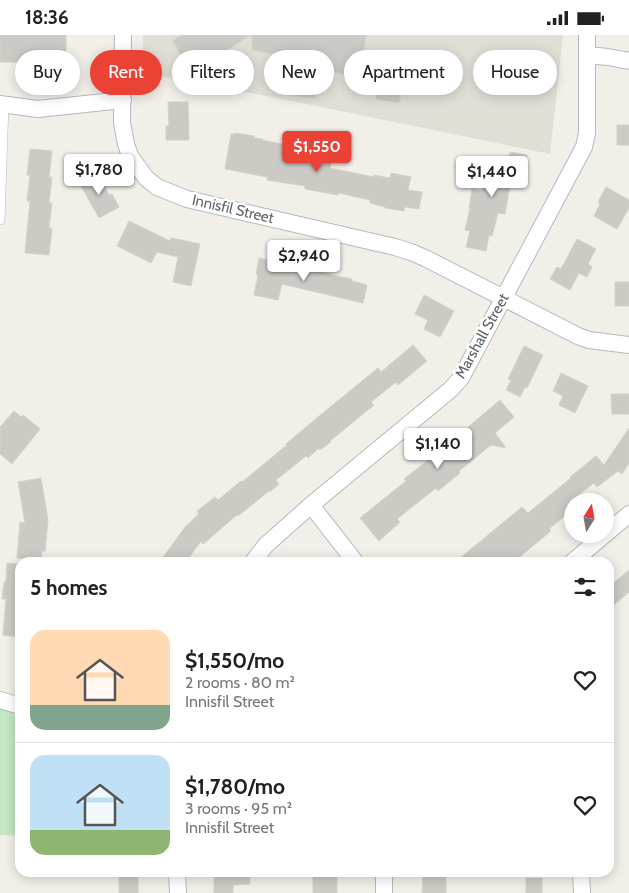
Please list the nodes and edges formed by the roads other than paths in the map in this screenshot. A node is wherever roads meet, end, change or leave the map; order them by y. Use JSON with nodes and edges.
{"nodes":[{"id":1,"x":123,"y":35,"type":"edge"},
{"id":2,"x":587,"y":35,"type":"edge"},
{"id":3,"x":587,"y":55,"type":"junction"},
{"id":4,"x":629,"y":61,"type":"edge"},
{"id":5,"x":123,"y":100,"type":"junction"},
{"id":6,"x":2,"y":104,"type":"edge"},
{"id":7,"x":0,"y":200,"type":"edge"},
{"id":8,"x":0,"y":220,"type":"edge"},
{"id":9,"x":504,"y":298,"type":"junction"},
{"id":10,"x":629,"y":345,"type":"edge"},
{"id":11,"x":311,"y":505,"type":"junction"},
{"id":12,"x":629,"y":513,"type":"edge"},
{"id":13,"x":257,"y":557,"type":"edge"},
{"id":14,"x":351,"y":557,"type":"edge"},
{"id":15,"x":578,"y":557,"type":"edge"},
{"id":16,"x":0,"y":700,"type":"edge"},
{"id":17,"x":15,"y":704,"type":"edge"},
{"id":18,"x":177,"y":877,"type":"edge"},
{"id":19,"x":384,"y":877,"type":"edge"},
{"id":20,"x":582,"y":877,"type":"edge"},
{"id":21,"x":178,"y":893,"type":"edge"},
{"id":22,"x":384,"y":893,"type":"edge"},
{"id":23,"x":582,"y":893,"type":"edge"}],
"edges":[{"from":1,"to":5,"type":"street","name":"Innisfil Street"},
{"from":2,"to":3,"type":"street","name":"Marshall Street"},
{"from":3,"to":4,"type":"street"},
{"from":3,"to":9,"type":"street","name":"Marshall Street"},
{"from":5,"to":6,"type":"street"},
{"from":5,"to":9,"type":"street","name":"Innisfil Street"},
{"from":6,"to":7,"type":"lane"},
{"from":7,"to":8,"type":"lane"},
{"from":9,"to":10,"type":"street","name":"Innisfil Street"},
{"from":9,"to":11,"type":"street","name":"Marshall Street"},
{"from":11,"to":13,"type":"street","name":"Marshall Street"},
{"from":11,"to":14,"type":"street"},
{"from":12,"to":15,"type":"street"},
{"from":16,"to":17,"type":"street"},
{"from":18,"to":21,"type":"street"},
{"from":19,"to":22,"type":"street"},
{"from":20,"to":23,"type":"street"}]}
